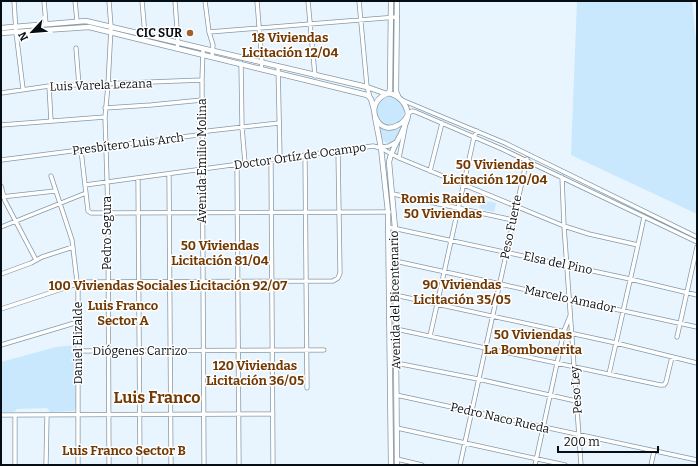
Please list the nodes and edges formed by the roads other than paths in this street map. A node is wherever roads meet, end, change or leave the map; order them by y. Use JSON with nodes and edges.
{"nodes":[{"id":1,"x":14,"y":1,"type":"edge"},
{"id":2,"x":44,"y":1,"type":"edge"},
{"id":3,"x":76,"y":1,"type":"edge"},
{"id":4,"x":109,"y":1,"type":"edge"},
{"id":5,"x":142,"y":1,"type":"edge"},
{"id":6,"x":175,"y":1,"type":"edge"},
{"id":7,"x":205,"y":1,"type":"edge"},
{"id":8,"x":257,"y":1,"type":"edge"},
{"id":9,"x":308,"y":1,"type":"edge"},
{"id":10,"x":359,"y":1,"type":"edge"},
{"id":11,"x":391,"y":1,"type":"edge"},
{"id":12,"x":397,"y":1,"type":"edge"},
{"id":13,"x":391,"y":17,"type":"junction"},
{"id":14,"x":397,"y":17,"type":"junction"},
{"id":15,"x":361,"y":20,"type":"junction"},
{"id":16,"x":77,"y":21,"type":"junction"},
{"id":17,"x":46,"y":24,"type":"junction"},
{"id":18,"x":310,"y":24,"type":"junction"},
{"id":19,"x":1,"y":28,"type":"edge"},
{"id":20,"x":259,"y":28,"type":"junction"},
{"id":21,"x":16,"y":29,"type":"junction"},
{"id":22,"x":111,"y":30,"type":"junction"},
{"id":23,"x":208,"y":32,"type":"junction"},
{"id":24,"x":1,"y":33,"type":"edge"},
{"id":25,"x":145,"y":35,"type":"junction"},
{"id":26,"x":178,"y":46,"type":"junction"},
{"id":27,"x":76,"y":48,"type":"dead end"},
{"id":28,"x":203,"y":52,"type":"junction"},
{"id":29,"x":213,"y":54,"type":"junction"},
{"id":30,"x":241,"y":63,"type":"junction"},
{"id":31,"x":261,"y":65,"type":"junction"},
{"id":32,"x":278,"y":66,"type":"junction"},
{"id":33,"x":278,"y":72,"type":"junction"},
{"id":34,"x":315,"y":76,"type":"junction"},
{"id":35,"x":202,"y":80,"type":"junction"},
{"id":36,"x":108,"y":85,"type":"junction"},
{"id":37,"x":49,"y":86,"type":"junction"},
{"id":38,"x":79,"y":86,"type":"junction"},
{"id":39,"x":368,"y":87,"type":"junction"},
{"id":40,"x":23,"y":89,"type":"junction"},
{"id":41,"x":1,"y":93,"type":"edge"},
{"id":42,"x":388,"y":93,"type":"junction"},
{"id":43,"x":370,"y":97,"type":"junction"},
{"id":44,"x":400,"y":99,"type":"junction"},
{"id":45,"x":202,"y":100,"type":"junction"},
{"id":46,"x":105,"y":108,"type":"junction"},
{"id":47,"x":374,"y":110,"type":"junction"},
{"id":48,"x":408,"y":115,"type":"junction"},
{"id":49,"x":105,"y":117,"type":"junction"},
{"id":50,"x":375,"y":118,"type":"junction"},
{"id":51,"x":51,"y":121,"type":"junction"},
{"id":52,"x":279,"y":123,"type":"junction"},
{"id":53,"x":442,"y":123,"type":"junction"},
{"id":54,"x":1,"y":125,"type":"edge"},
{"id":55,"x":406,"y":126,"type":"junction"},
{"id":56,"x":242,"y":127,"type":"junction"},
{"id":57,"x":476,"y":131,"type":"junction"},
{"id":58,"x":202,"y":133,"type":"junction"},
{"id":59,"x":474,"y":136,"type":"junction"},
{"id":60,"x":398,"y":140,"type":"junction"},
{"id":61,"x":106,"y":147,"type":"junction"},
{"id":62,"x":381,"y":148,"type":"junction"},
{"id":63,"x":81,"y":150,"type":"junction"},
{"id":64,"x":338,"y":150,"type":"junction"},
{"id":65,"x":391,"y":154,"type":"junction"},
{"id":66,"x":305,"y":155,"type":"junction"},
{"id":67,"x":530,"y":155,"type":"junction"},
{"id":68,"x":280,"y":158,"type":"junction"},
{"id":69,"x":399,"y":158,"type":"junction"},
{"id":70,"x":1,"y":160,"type":"edge"},
{"id":71,"x":271,"y":160,"type":"junction"},
{"id":72,"x":526,"y":160,"type":"junction"},
{"id":73,"x":246,"y":163,"type":"junction"},
{"id":74,"x":237,"y":165,"type":"junction"},
{"id":75,"x":202,"y":170,"type":"junction"},
{"id":76,"x":430,"y":171,"type":"junction"},
{"id":77,"x":564,"y":172,"type":"junction"},
{"id":78,"x":169,"y":174,"type":"junction"},
{"id":79,"x":51,"y":176,"type":"dead end"},
{"id":80,"x":138,"y":178,"type":"junction"},
{"id":81,"x":562,"y":178,"type":"junction"},
{"id":82,"x":107,"y":182,"type":"junction"},
{"id":83,"x":463,"y":184,"type":"junction"},
{"id":84,"x":84,"y":185,"type":"junction"},
{"id":85,"x":1,"y":186,"type":"edge"},
{"id":86,"x":56,"y":191,"type":"junction"},
{"id":87,"x":86,"y":193,"type":"junction"},
{"id":88,"x":393,"y":194,"type":"junction"},
{"id":89,"x":2,"y":196,"type":"edge"},
{"id":90,"x":60,"y":203,"type":"junction"},
{"id":91,"x":516,"y":206,"type":"junction"},
{"id":92,"x":457,"y":208,"type":"junction"},
{"id":93,"x":339,"y":211,"type":"junction"},
{"id":94,"x":108,"y":212,"type":"junction"},
{"id":95,"x":138,"y":212,"type":"junction"},
{"id":96,"x":169,"y":212,"type":"junction"},
{"id":97,"x":203,"y":212,"type":"junction"},
{"id":98,"x":237,"y":212,"type":"junction"},
{"id":99,"x":272,"y":212,"type":"junction"},
{"id":100,"x":305,"y":212,"type":"junction"},
{"id":101,"x":388,"y":212,"type":"junction"},
{"id":102,"x":394,"y":212,"type":"junction"},
{"id":103,"x":644,"y":217,"type":"junction"},
{"id":104,"x":513,"y":220,"type":"junction"},
{"id":105,"x":15,"y":221,"type":"junction"},
{"id":106,"x":564,"y":226,"type":"junction"},
{"id":107,"x":1,"y":227,"type":"edge"},
{"id":108,"x":388,"y":227,"type":"junction"},
{"id":109,"x":395,"y":228,"type":"junction"},
{"id":110,"x":697,"y":237,"type":"edge"},
{"id":111,"x":451,"y":240,"type":"junction"},
{"id":112,"x":697,"y":242,"type":"edge"},
{"id":113,"x":638,"y":245,"type":"junction"},
{"id":114,"x":73,"y":247,"type":"junction"},
{"id":115,"x":697,"y":247,"type":"edge"},
{"id":116,"x":506,"y":252,"type":"junction"},
{"id":117,"x":36,"y":260,"type":"junction"},
{"id":118,"x":395,"y":261,"type":"junction"},
{"id":119,"x":567,"y":265,"type":"junction"},
{"id":120,"x":444,"y":272,"type":"junction"},
{"id":121,"x":1,"y":274,"type":"edge"},
{"id":122,"x":630,"y":279,"type":"junction"},
{"id":123,"x":108,"y":281,"type":"junction"},
{"id":124,"x":139,"y":281,"type":"junction"},
{"id":125,"x":170,"y":281,"type":"junction"},
{"id":126,"x":203,"y":281,"type":"junction"},
{"id":127,"x":237,"y":281,"type":"junction"},
{"id":128,"x":272,"y":281,"type":"junction"},
{"id":129,"x":306,"y":281,"type":"junction"},
{"id":130,"x":77,"y":284,"type":"junction"},
{"id":131,"x":499,"y":284,"type":"junction"},
{"id":132,"x":686,"y":292,"type":"junction"},
{"id":133,"x":395,"y":294,"type":"junction"},
{"id":134,"x":697,"y":295,"type":"edge"},
{"id":135,"x":569,"y":299,"type":"junction"},
{"id":136,"x":437,"y":304,"type":"junction"},
{"id":137,"x":1,"y":309,"type":"edge"},
{"id":138,"x":623,"y":310,"type":"junction"},
{"id":139,"x":570,"y":315,"type":"junction"},
{"id":140,"x":492,"y":316,"type":"junction"},
{"id":141,"x":78,"y":322,"type":"junction"},
{"id":142,"x":679,"y":324,"type":"junction"},
{"id":143,"x":697,"y":327,"type":"edge"},
{"id":144,"x":396,"y":329,"type":"junction"},
{"id":145,"x":564,"y":332,"type":"junction"},
{"id":146,"x":572,"y":333,"type":"junction"},
{"id":147,"x":430,"y":336,"type":"junction"},
{"id":148,"x":677,"y":337,"type":"dead end"},
{"id":149,"x":616,"y":343,"type":"junction"},
{"id":150,"x":1,"y":345,"type":"edge"},
{"id":151,"x":485,"y":348,"type":"junction"},
{"id":152,"x":170,"y":350,"type":"junction"},
{"id":153,"x":203,"y":350,"type":"junction"},
{"id":154,"x":238,"y":350,"type":"junction"},
{"id":155,"x":272,"y":350,"type":"junction"},
{"id":156,"x":307,"y":350,"type":"junction"},
{"id":157,"x":324,"y":350,"type":"dead end"},
{"id":158,"x":77,"y":351,"type":"junction"},
{"id":159,"x":108,"y":351,"type":"junction"},
{"id":160,"x":139,"y":351,"type":"junction"},
{"id":161,"x":672,"y":357,"type":"junction"},
{"id":162,"x":396,"y":363,"type":"junction"},
{"id":163,"x":558,"y":363,"type":"junction"},
{"id":164,"x":697,"y":363,"type":"edge"},
{"id":165,"x":574,"y":366,"type":"junction"},
{"id":166,"x":609,"y":374,"type":"junction"},
{"id":167,"x":478,"y":379,"type":"junction"},
{"id":168,"x":307,"y":388,"type":"dead end"},
{"id":169,"x":396,"y":395,"type":"junction"},
{"id":170,"x":551,"y":395,"type":"junction"},
{"id":171,"x":576,"y":401,"type":"junction"},
{"id":172,"x":471,"y":412,"type":"junction"},
{"id":173,"x":140,"y":414,"type":"junction"},
{"id":174,"x":170,"y":414,"type":"junction"},
{"id":175,"x":204,"y":414,"type":"junction"},
{"id":176,"x":238,"y":414,"type":"junction"},
{"id":177,"x":273,"y":414,"type":"junction"},
{"id":178,"x":1,"y":415,"type":"edge"},
{"id":179,"x":15,"y":415,"type":"junction"},
{"id":180,"x":47,"y":415,"type":"junction"},
{"id":181,"x":78,"y":415,"type":"junction"},
{"id":182,"x":108,"y":415,"type":"junction"},
{"id":183,"x":397,"y":428,"type":"junction"},
{"id":184,"x":543,"y":428,"type":"junction"},
{"id":185,"x":579,"y":436,"type":"junction"},
{"id":186,"x":465,"y":443,"type":"junction"},
{"id":187,"x":654,"y":451,"type":"junction"},
{"id":188,"x":397,"y":459,"type":"junction"},
{"id":189,"x":537,"y":459,"type":"junction"},
{"id":190,"x":697,"y":460,"type":"edge"},
{"id":191,"x":15,"y":465,"type":"edge"},
{"id":192,"x":46,"y":465,"type":"edge"},
{"id":193,"x":78,"y":465,"type":"edge"},
{"id":194,"x":109,"y":465,"type":"edge"},
{"id":195,"x":140,"y":465,"type":"edge"},
{"id":196,"x":171,"y":465,"type":"edge"},
{"id":197,"x":204,"y":465,"type":"edge"},
{"id":198,"x":238,"y":465,"type":"edge"},
{"id":199,"x":273,"y":465,"type":"edge"},
{"id":200,"x":391,"y":465,"type":"edge"},
{"id":201,"x":397,"y":465,"type":"edge"},
{"id":202,"x":422,"y":465,"type":"edge"},
{"id":203,"x":460,"y":465,"type":"edge"},
{"id":204,"x":535,"y":465,"type":"edge"},
{"id":205,"x":565,"y":465,"type":"edge"},
{"id":206,"x":581,"y":465,"type":"edge"},
{"id":207,"x":651,"y":465,"type":"edge"}],
"edges":[{"from":1,"to":21,"type":"street"},
{"from":2,"to":17,"type":"street"},
{"from":3,"to":16,"type":"street"},
{"from":4,"to":22,"type":"street","name":"Pedro Segura"},
{"from":5,"to":25,"type":"street"},
{"from":6,"to":26,"type":"street"},
{"from":7,"to":23,"type":"street"},
{"from":8,"to":20,"type":"street"},
{"from":9,"to":18,"type":"street"},
{"from":10,"to":15,"type":"street"},
{"from":11,"to":13,"type":"main road"},
{"from":12,"to":14,"type":"main road"},
{"from":13,"to":14,"type":"street"},
{"from":13,"to":15,"type":"street"},
{"from":13,"to":42,"type":"main road"},
{"from":14,"to":44,"type":"main road"},
{"from":15,"to":18,"type":"street"},
{"from":15,"to":39,"type":"street"},
{"from":16,"to":17,"type":"main road"},
{"from":16,"to":22,"type":"main road"},
{"from":17,"to":21,"type":"main road"},
{"from":18,"to":20,"type":"street"},
{"from":18,"to":34,"type":"street"},
{"from":19,"to":21,"type":"main road"},
{"from":20,"to":23,"type":"street"},
{"from":20,"to":31,"type":"street"},
{"from":21,"to":22,"type":"main road"},
{"from":21,"to":24,"type":"main road"},
{"from":21,"to":40,"type":"street"},
{"from":22,"to":25,"type":"main road"},
{"from":22,"to":26,"type":"main road"},
{"from":22,"to":36,"type":"street","name":"Pedro Segura"},
{"from":23,"to":29,"type":"street"},
{"from":25,"to":26,"type":"main road"},
{"from":26,"to":28,"type":"main road"},
{"from":27,"to":38,"type":"street"},
{"from":28,"to":29,"type":"main road"},
{"from":28,"to":35,"type":"street","name":"Avenida Emilio Molina"},
{"from":29,"to":30,"type":"main road"},
{"from":29,"to":31,"type":"main road"},
{"from":30,"to":31,"type":"main road"},
{"from":30,"to":56,"type":"street"},
{"from":31,"to":32,"type":"main road"},
{"from":31,"to":33,"type":"main road"},
{"from":32,"to":33,"type":"street"},
{"from":32,"to":34,"type":"main road"},
{"from":33,"to":43,"type":"main road"},
{"from":33,"to":52,"type":"street"},
{"from":34,"to":39,"type":"main road"},
{"from":35,"to":36,"type":"street","name":"Luis Varela Lezana"},
{"from":35,"to":45,"type":"street","name":"Avenida Emilio Molina"},
{"from":36,"to":38,"type":"street","name":"Luis Varela Lezana"},
{"from":36,"to":46,"type":"street","name":"Pedro Segura"},
{"from":37,"to":38,"type":"street","name":"Luis Varela Lezana"},
{"from":37,"to":40,"type":"street","name":"Luis Varela Lezana"},
{"from":37,"to":51,"type":"street"},
{"from":39,"to":42,"type":"main road"},
{"from":39,"to":43,"type":"street"},
{"from":40,"to":41,"type":"street","name":"Luis Varela Lezana"},
{"from":42,"to":44,"type":"main road"},
{"from":42,"to":47,"type":"main road"},
{"from":43,"to":47,"type":"main road"},
{"from":44,"to":48,"type":"main road"},
{"from":44,"to":57,"type":"street"},
{"from":45,"to":46,"type":"street"},
{"from":45,"to":58,"type":"street","name":"Avenida Emilio Molina"},
{"from":46,"to":49,"type":"street","name":"Pedro Segura"},
{"from":47,"to":50,"type":"main road"},
{"from":48,"to":50,"type":"main road"},
{"from":48,"to":53,"type":"street"},
{"from":48,"to":55,"type":"main road","name":"Avenida del Bicentenario"},
{"from":49,"to":51,"type":"street"},
{"from":49,"to":61,"type":"street","name":"Pedro Segura"},
{"from":50,"to":62,"type":"main road","name":"Avenida del Bicentenario"},
{"from":51,"to":54,"type":"street"},
{"from":52,"to":56,"type":"street","name":"Presbítero Luis Arch"},
{"from":52,"to":68,"type":"street"},
{"from":53,"to":59,"type":"street"},
{"from":53,"to":76,"type":"street"},
{"from":55,"to":60,"type":"main road","name":"Avenida del Bicentenario"},
{"from":55,"to":69,"type":"street"},
{"from":56,"to":58,"type":"street","name":"Presbítero Luis Arch"},
{"from":56,"to":73,"type":"street"},
{"from":57,"to":59,"type":"street"},
{"from":57,"to":67,"type":"street"},
{"from":58,"to":61,"type":"street","name":"Presbítero Luis Arch"},
{"from":58,"to":75,"type":"street","name":"Avenida Emilio Molina"},
{"from":59,"to":72,"type":"street"},
{"from":59,"to":83,"type":"street"},
{"from":60,"to":62,"type":"street"},
{"from":60,"to":65,"type":"main road","name":"Avenida del Bicentenario"},
{"from":61,"to":63,"type":"street","name":"Presbítero Luis Arch"},
{"from":61,"to":82,"type":"street","name":"Pedro Segura"},
{"from":62,"to":64,"type":"street","name":"Doctor Ortíz de Ocampo"},
{"from":62,"to":65,"type":"street","name":"Doctor Ortíz de Ocampo"},
{"from":62,"to":101,"type":"main road","name":"Avenida del Bicentenario"},
{"from":63,"to":70,"type":"street","name":"Presbítero Luis Arch"},
{"from":63,"to":84,"type":"street"},
{"from":64,"to":66,"type":"street","name":"Doctor Ortíz de Ocampo"},
{"from":64,"to":93,"type":"street"},
{"from":65,"to":69,"type":"street","name":"Doctor Ortíz de Ocampo"},
{"from":65,"to":88,"type":"main road","name":"Avenida del Bicentenario"},
{"from":66,"to":68,"type":"street","name":"Doctor Ortíz de Ocampo"},
{"from":66,"to":100,"type":"street"},
{"from":67,"to":72,"type":"street","name":"Peso Fuerte"},
{"from":67,"to":77,"type":"street"},
{"from":68,"to":71,"type":"street","name":"Doctor Ortíz de Ocampo"},
{"from":69,"to":76,"type":"street","name":"Doctor Ortíz de Ocampo"},
{"from":71,"to":73,"type":"street","name":"Doctor Ortíz de Ocampo"},
{"from":71,"to":99,"type":"street"},
{"from":72,"to":81,"type":"street"},
{"from":72,"to":91,"type":"street","name":"Peso Fuerte"},
{"from":73,"to":74,"type":"street","name":"Doctor Ortíz de Ocampo"},
{"from":74,"to":75,"type":"street","name":"Doctor Ortíz de Ocampo"},
{"from":74,"to":98,"type":"street"},
{"from":75,"to":78,"type":"street","name":"Doctor Ortíz de Ocampo"},
{"from":75,"to":97,"type":"street","name":"Avenida Emilio Molina"},
{"from":76,"to":83,"type":"street","name":"Doctor Ortíz de Ocampo"},
{"from":77,"to":81,"type":"street","name":"Peso Ley"},
{"from":77,"to":110,"type":"street"},
{"from":78,"to":80,"type":"street","name":"Doctor Ortíz de Ocampo"},
{"from":78,"to":96,"type":"street"},
{"from":79,"to":86,"type":"street","name":"Daniel Elizalde"},
{"from":80,"to":82,"type":"street","name":"Doctor Ortíz de Ocampo"},
{"from":80,"to":95,"type":"street"},
{"from":81,"to":103,"type":"street"},
{"from":81,"to":106,"type":"street","name":"Peso Ley"},
{"from":82,"to":84,"type":"street","name":"Doctor Ortíz de Ocampo"},
{"from":82,"to":94,"type":"street","name":"Pedro Segura"},
{"from":83,"to":91,"type":"street","name":"Doctor Ortíz de Ocampo"},
{"from":83,"to":92,"type":"street"},
{"from":84,"to":87,"type":"street"},
{"from":85,"to":89,"type":"street"},
{"from":86,"to":89,"type":"street"},
{"from":86,"to":90,"type":"street","name":"Daniel Elizalde"},
{"from":87,"to":90,"type":"street"},
{"from":87,"to":94,"type":"street"},
{"from":88,"to":92,"type":"street"},
{"from":88,"to":102,"type":"main road","name":"Avenida del Bicentenario"},
{"from":89,"to":105,"type":"street"},
{"from":90,"to":105,"type":"street"},
{"from":90,"to":114,"type":"street","name":"Daniel Elizalde"},
{"from":91,"to":104,"type":"street","name":"Peso Fuerte"},
{"from":91,"to":106,"type":"street","name":"Doctor Ortíz de Ocampo"},
{"from":92,"to":104,"type":"street"},
{"from":92,"to":111,"type":"street"},
{"from":93,"to":100,"type":"street"},
{"from":93,"to":101,"type":"street"},
{"from":93,"to":129,"type":"street"},
{"from":94,"to":95,"type":"street"},
{"from":94,"to":123,"type":"street","name":"Pedro Segura"},
{"from":95,"to":96,"type":"street"},
{"from":95,"to":124,"type":"street"},
{"from":96,"to":97,"type":"street"},
{"from":96,"to":125,"type":"street"},
{"from":97,"to":98,"type":"street"},
{"from":97,"to":126,"type":"street","name":"Avenida Emilio Molina"},
{"from":98,"to":99,"type":"street"},
{"from":98,"to":127,"type":"street"},
{"from":99,"to":100,"type":"street"},
{"from":99,"to":128,"type":"street"},
{"from":100,"to":129,"type":"street"},
{"from":101,"to":102,"type":"street"},
{"from":101,"to":108,"type":"main road","name":"Avenida del Bicentenario"},
{"from":102,"to":109,"type":"main road","name":"Avenida del Bicentenario"},
{"from":103,"to":112,"type":"street"},
{"from":103,"to":113,"type":"street"},
{"from":104,"to":116,"type":"street","name":"Peso Fuerte"},
{"from":105,"to":107,"type":"street"},
{"from":105,"to":117,"type":"street"},
{"from":106,"to":113,"type":"street","name":"Doctor Ortíz de Ocampo"},
{"from":106,"to":119,"type":"street","name":"Peso Ley"},
{"from":108,"to":109,"type":"street","name":"Elsa del Pino"},
{"from":108,"to":200,"type":"main road","name":"Avenida del Bicentenario"},
{"from":109,"to":111,"type":"street","name":"Elsa del Pino"},
{"from":109,"to":118,"type":"main road","name":"Avenida del Bicentenario"},
{"from":111,"to":116,"type":"street","name":"Elsa del Pino"},
{"from":111,"to":120,"type":"street"},
{"from":113,"to":122,"type":"street"},
{"from":114,"to":117,"type":"street"},
{"from":114,"to":130,"type":"street","name":"Daniel Elizalde"},
{"from":115,"to":132,"type":"street"},
{"from":116,"to":119,"type":"street","name":"Elsa del Pino"},
{"from":116,"to":131,"type":"street","name":"Peso Fuerte"},
{"from":117,"to":121,"type":"street"},
{"from":118,"to":120,"type":"street","name":"Marcelo Amador"},
{"from":118,"to":133,"type":"main road","name":"Avenida del Bicentenario"},
{"from":119,"to":122,"type":"street","name":"Elsa del Pino"},
{"from":119,"to":135,"type":"street","name":"Peso Ley"},
{"from":120,"to":131,"type":"street","name":"Marcelo Amador"},
{"from":120,"to":136,"type":"street"},
{"from":122,"to":132,"type":"street","name":"Elsa del Pino"},
{"from":122,"to":138,"type":"street"},
{"from":123,"to":124,"type":"street"},
{"from":123,"to":130,"type":"street"},
{"from":123,"to":159,"type":"street","name":"Pedro Segura"},
{"from":124,"to":125,"type":"street"},
{"from":124,"to":160,"type":"street"},
{"from":125,"to":126,"type":"street"},
{"from":125,"to":152,"type":"street"},
{"from":126,"to":127,"type":"street"},
{"from":126,"to":153,"type":"street","name":"Avenida Emilio Molina"},
{"from":127,"to":128,"type":"street"},
{"from":127,"to":154,"type":"street"},
{"from":128,"to":129,"type":"street"},
{"from":128,"to":155,"type":"street"},
{"from":129,"to":156,"type":"street"},
{"from":130,"to":137,"type":"street"},
{"from":130,"to":141,"type":"street","name":"Daniel Elizalde"},
{"from":131,"to":135,"type":"street","name":"Marcelo Amador"},
{"from":131,"to":140,"type":"street","name":"Peso Fuerte"},
{"from":132,"to":134,"type":"street","name":"Elsa del Pino"},
{"from":132,"to":142,"type":"street"},
{"from":133,"to":136,"type":"street"},
{"from":133,"to":144,"type":"main road","name":"Avenida del Bicentenario"},
{"from":135,"to":138,"type":"street","name":"Marcelo Amador"},
{"from":135,"to":139,"type":"street","name":"Peso Ley"},
{"from":136,"to":140,"type":"street"},
{"from":136,"to":147,"type":"street"},
{"from":138,"to":142,"type":"street","name":"Marcelo Amador"},
{"from":138,"to":149,"type":"street"},
{"from":139,"to":145,"type":"street"},
{"from":139,"to":146,"type":"street","name":"Peso Ley"},
{"from":140,"to":145,"type":"street"},
{"from":140,"to":151,"type":"street","name":"Peso Fuerte"},
{"from":141,"to":150,"type":"street"},
{"from":141,"to":158,"type":"street","name":"Daniel Elizalde"},
{"from":142,"to":143,"type":"street","name":"Marcelo Amador"},
{"from":142,"to":148,"type":"street"},
{"from":144,"to":147,"type":"street"},
{"from":144,"to":162,"type":"main road","name":"Avenida del Bicentenario"},
{"from":145,"to":146,"type":"street"},
{"from":145,"to":163,"type":"street"},
{"from":146,"to":149,"type":"street"},
{"from":146,"to":165,"type":"street","name":"Peso Ley"},
{"from":147,"to":151,"type":"street"},
{"from":149,"to":161,"type":"street"},
{"from":149,"to":166,"type":"street"},
{"from":151,"to":163,"type":"street"},
{"from":151,"to":167,"type":"street","name":"Peso Fuerte"},
{"from":152,"to":153,"type":"street","name":"Diógenes Carrizo"},
{"from":152,"to":160,"type":"street","name":"Diógenes Carrizo"},
{"from":152,"to":174,"type":"street"},
{"from":153,"to":154,"type":"street","name":"Diógenes Carrizo"},
{"from":153,"to":175,"type":"street","name":"Avenida Emilio Molina"},
{"from":154,"to":155,"type":"street","name":"Diógenes Carrizo"},
{"from":154,"to":176,"type":"street"},
{"from":155,"to":156,"type":"street","name":"Diógenes Carrizo"},
{"from":155,"to":177,"type":"street"},
{"from":156,"to":157,"type":"street","name":"Diógenes Carrizo"},
{"from":156,"to":168,"type":"street"},
{"from":158,"to":159,"type":"street","name":"Diógenes Carrizo"},
{"from":158,"to":181,"type":"street","name":"Daniel Elizalde"},
{"from":159,"to":160,"type":"street","name":"Diógenes Carrizo"},
{"from":159,"to":182,"type":"street","name":"Pedro Segura"},
{"from":160,"to":173,"type":"street"},
{"from":161,"to":164,"type":"street"},
{"from":161,"to":166,"type":"street"},
{"from":162,"to":167,"type":"street"},
{"from":162,"to":169,"type":"main road","name":"Avenida del Bicentenario"},
{"from":163,"to":165,"type":"street"},
{"from":163,"to":170,"type":"street"},
{"from":165,"to":166,"type":"street"},
{"from":165,"to":171,"type":"street","name":"Peso Ley"},
{"from":167,"to":170,"type":"street"},
{"from":167,"to":172,"type":"street","name":"Peso Fuerte"},
{"from":169,"to":172,"type":"street","name":"Pedro Naco Rueda"},
{"from":169,"to":183,"type":"main road","name":"Avenida del Bicentenario"},
{"from":170,"to":171,"type":"street"},
{"from":170,"to":184,"type":"street"},
{"from":171,"to":185,"type":"street","name":"Peso Ley"},
{"from":172,"to":184,"type":"street","name":"Pedro Naco Rueda"},
{"from":172,"to":186,"type":"street","name":"Peso Fuerte"},
{"from":173,"to":174,"type":"street"},
{"from":173,"to":182,"type":"street"},
{"from":173,"to":195,"type":"street"},
{"from":174,"to":175,"type":"street"},
{"from":174,"to":196,"type":"street"},
{"from":175,"to":176,"type":"street"},
{"from":175,"to":197,"type":"street","name":"Avenida Emilio Molina"},
{"from":176,"to":177,"type":"street"},
{"from":176,"to":198,"type":"street"},
{"from":177,"to":199,"type":"street"},
{"from":178,"to":179,"type":"street"},
{"from":179,"to":180,"type":"street"},
{"from":179,"to":191,"type":"street"},
{"from":180,"to":181,"type":"street"},
{"from":180,"to":192,"type":"street"},
{"from":181,"to":182,"type":"street"},
{"from":181,"to":193,"type":"street","name":"Daniel Elizalde"},
{"from":182,"to":194,"type":"street","name":"Pedro Segura"},
{"from":183,"to":186,"type":"street"},
{"from":183,"to":188,"type":"main road","name":"Avenida del Bicentenario"},
{"from":184,"to":185,"type":"street","name":"Pedro Naco Rueda"},
{"from":184,"to":189,"type":"street"},
{"from":185,"to":187,"type":"street","name":"Pedro Naco Rueda"},
{"from":185,"to":206,"type":"street","name":"Peso Ley"},
{"from":186,"to":189,"type":"street"},
{"from":186,"to":203,"type":"street","name":"Peso Fuerte"},
{"from":187,"to":190,"type":"street","name":"Pedro Naco Rueda"},
{"from":187,"to":207,"type":"street"},
{"from":188,"to":201,"type":"main road","name":"Avenida del Bicentenario"},
{"from":188,"to":202,"type":"street"},
{"from":189,"to":204,"type":"street"},
{"from":189,"to":205,"type":"street"}]}
